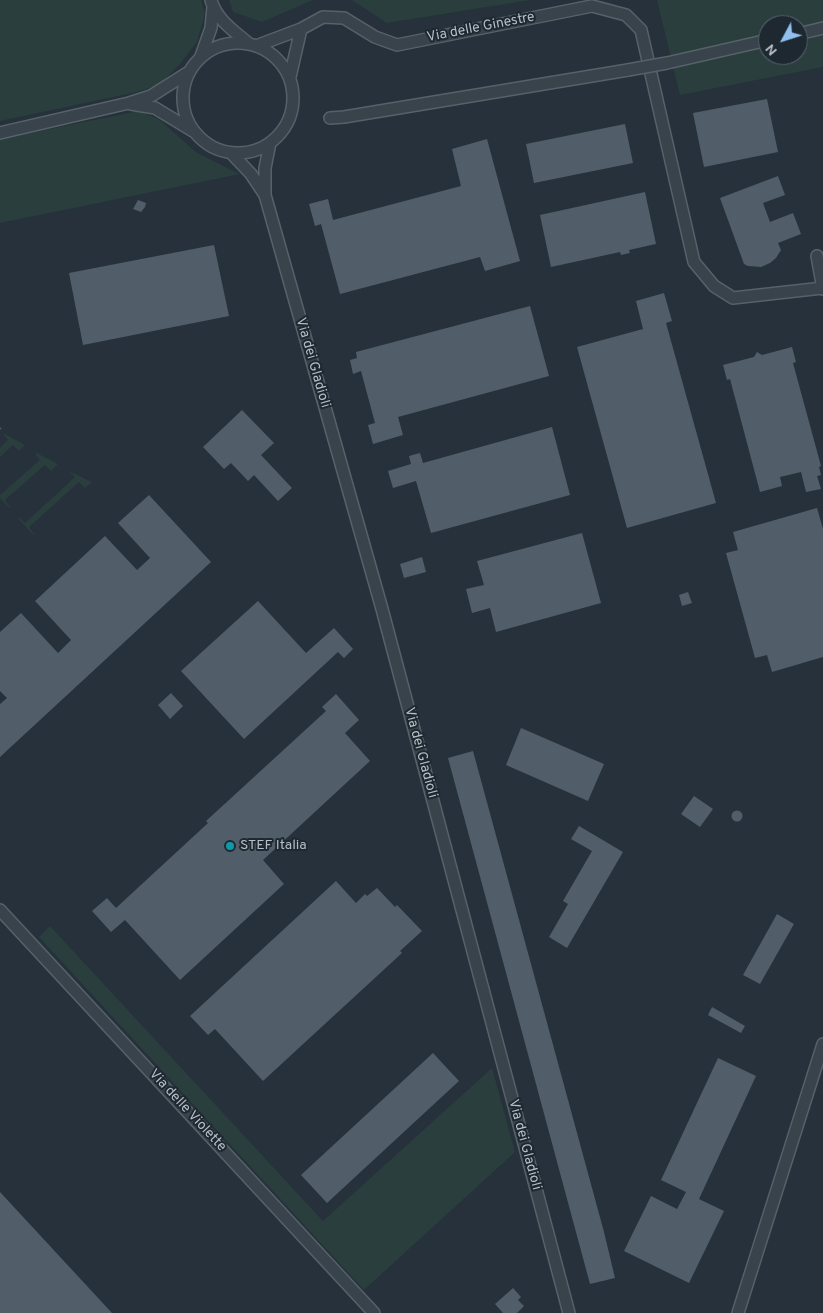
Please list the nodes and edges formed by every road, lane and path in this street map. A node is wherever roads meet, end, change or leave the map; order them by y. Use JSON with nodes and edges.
{"nodes":[{"id":1,"x":212,"y":3,"type":"edge"},
{"id":2,"x":823,"y":28,"type":"edge"},
{"id":3,"x":301,"y":29,"type":"junction"},
{"id":4,"x":808,"y":32,"type":"edge"},
{"id":5,"x":758,"y":42,"type":"edge"},
{"id":6,"x":252,"y":44,"type":"junction"},
{"id":7,"x":201,"y":57,"type":"junction"},
{"id":8,"x":189,"y":72,"type":"junction"},
{"id":9,"x":290,"y":77,"type":"junction"},
{"id":10,"x":129,"y":103,"type":"junction"},
{"id":11,"x":330,"y":118,"type":"dead end"},
{"id":12,"x":194,"y":131,"type":"junction"},
{"id":13,"x":0,"y":132,"type":"edge"},
{"id":14,"x":270,"y":143,"type":"junction"},
{"id":15,"x":231,"y":153,"type":"junction"},
{"id":16,"x":265,"y":195,"type":"junction"},
{"id":17,"x":817,"y":256,"type":"dead end"},
{"id":18,"x":823,"y":288,"type":"edge"},
{"id":19,"x":0,"y":910,"type":"edge"},
{"id":20,"x":823,"y":1044,"type":"edge"},
{"id":21,"x":374,"y":1313,"type":"edge"},
{"id":22,"x":569,"y":1313,"type":"edge"},
{"id":23,"x":738,"y":1313,"type":"edge"}],
"edges":[{"from":1,"to":6,"type":"street","name":"Via dei Gladioli"},
{"from":1,"to":7,"type":"street","name":"Via dei Gladioli"},
{"from":2,"to":4,"type":"street"},
{"from":3,"to":6,"type":"street","name":"Via delle Ginestre"},
{"from":3,"to":9,"type":"street"},
{"from":3,"to":18,"type":"street","name":"Via delle Ginestre"},
{"from":5,"to":11,"type":"street","bridge":true},
{"from":6,"to":7,"type":"street","name":"Via dei Gladioli"},
{"from":6,"to":9,"type":"street","name":"Via dei Gladioli"},
{"from":7,"to":8,"type":"street","name":"Via dei Gladioli"},
{"from":8,"to":10,"type":"street"},
{"from":8,"to":12,"type":"street","name":"Via dei Gladioli"},
{"from":9,"to":14,"type":"street","name":"Via dei Gladioli"},
{"from":10,"to":12,"type":"street"},
{"from":10,"to":13,"type":"street"},
{"from":12,"to":15,"type":"street","name":"Via dei Gladioli"},
{"from":14,"to":15,"type":"street","name":"Via dei Gladioli"},
{"from":14,"to":16,"type":"street","name":"Via dei Gladioli"},
{"from":15,"to":16,"type":"street","name":"Via dei Gladioli"},
{"from":16,"to":22,"type":"street","name":"Via dei Gladioli"},
{"from":17,"to":18,"type":"street"},
{"from":19,"to":21,"type":"street","name":"Via delle Violette"},
{"from":20,"to":23,"type":"street"}]}
